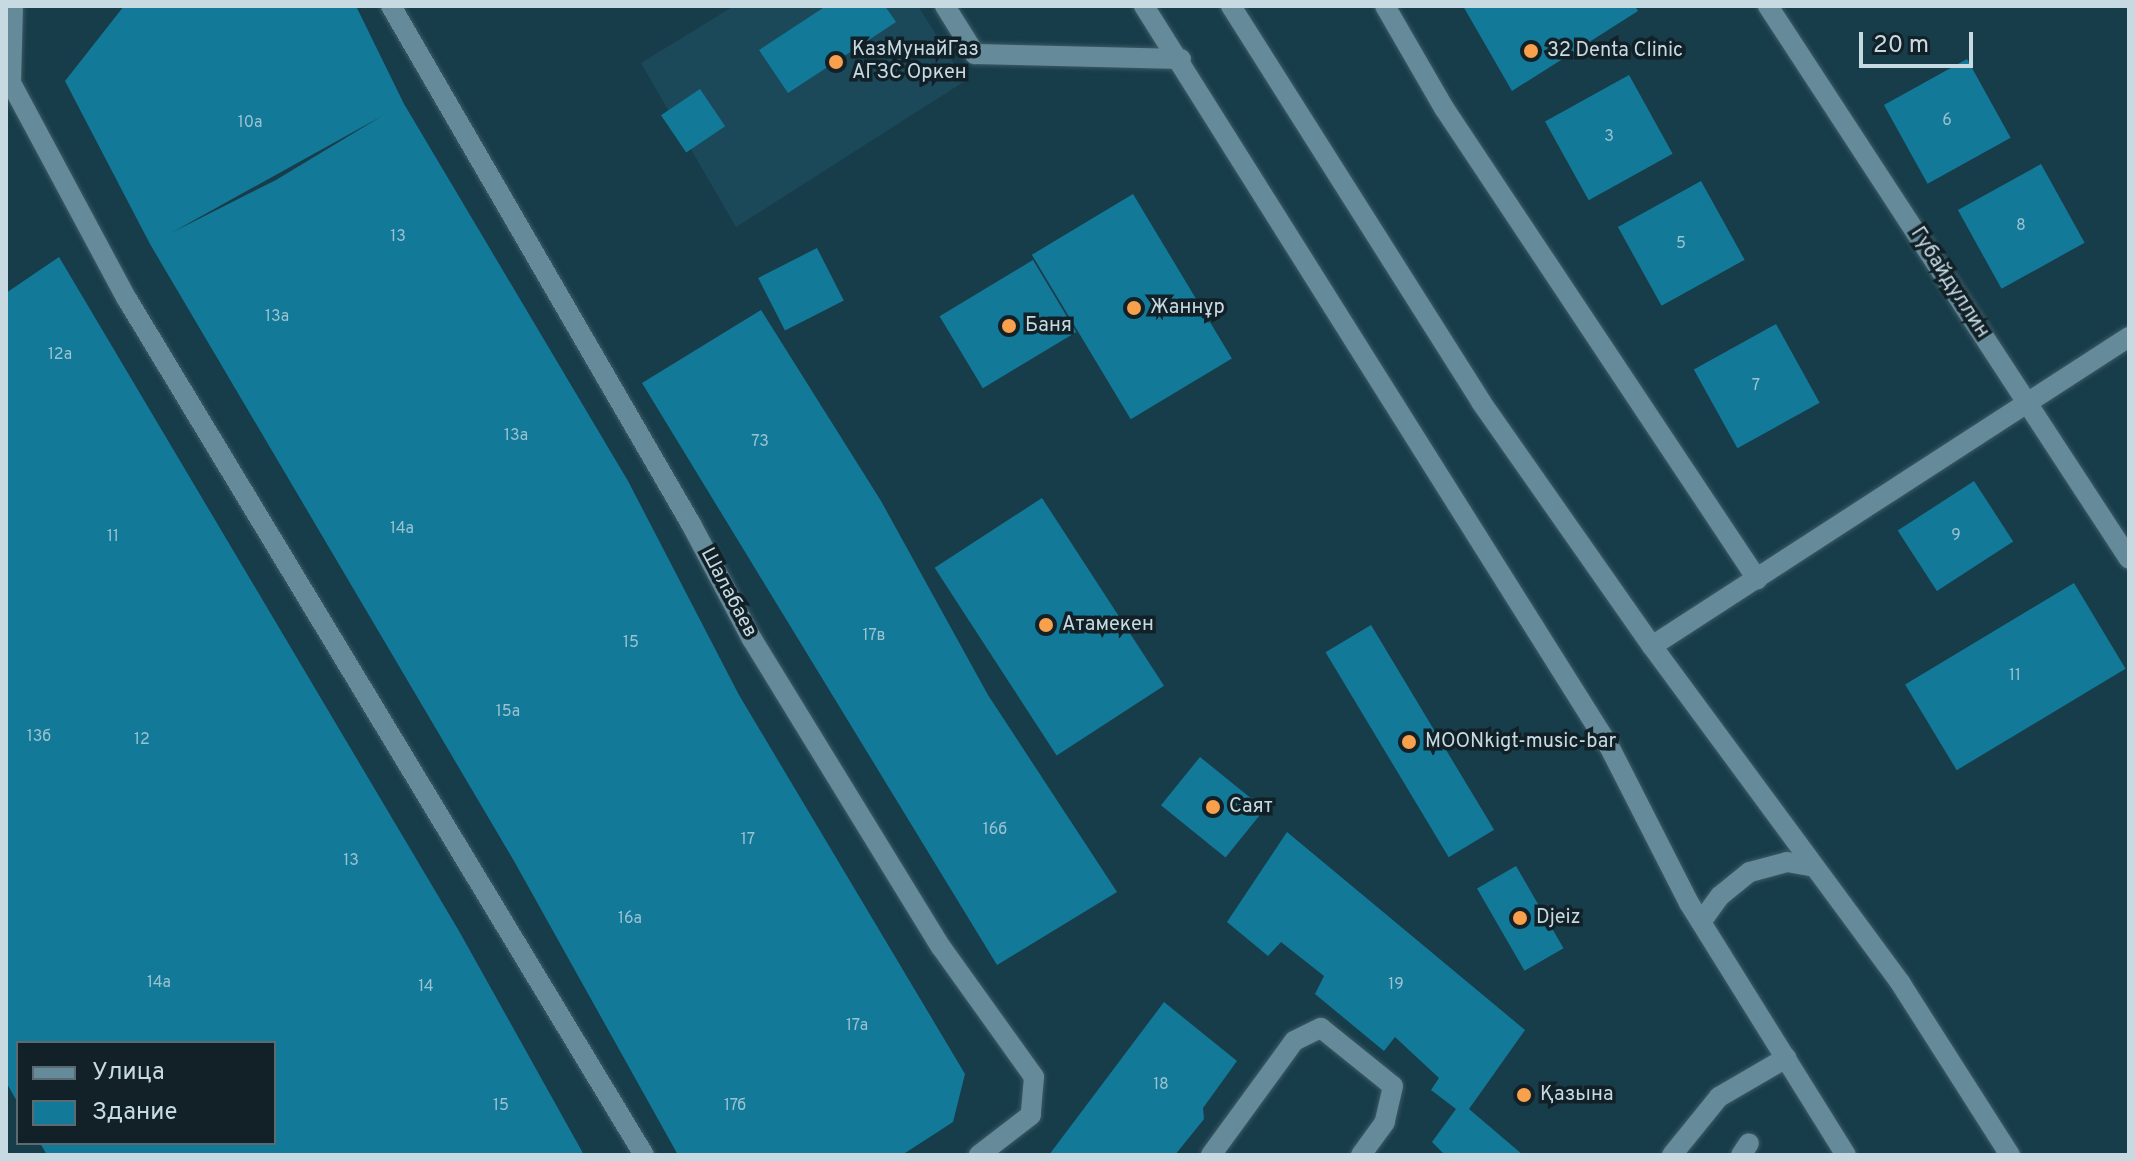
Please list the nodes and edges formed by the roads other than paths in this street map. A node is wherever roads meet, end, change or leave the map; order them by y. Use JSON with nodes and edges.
{"nodes":[{"id":1,"x":391,"y":6,"type":"edge"},
{"id":2,"x":945,"y":6,"type":"edge"},
{"id":3,"x":1144,"y":6,"type":"edge"},
{"id":4,"x":1231,"y":6,"type":"edge"},
{"id":5,"x":1385,"y":6,"type":"edge"},
{"id":6,"x":1768,"y":6,"type":"edge"},
{"id":7,"x":9,"y":7,"type":"edge"},
{"id":8,"x":1181,"y":59,"type":"junction"},
{"id":9,"x":2129,"y":337,"type":"edge"},
{"id":10,"x":2028,"y":404,"type":"junction"},
{"id":11,"x":2129,"y":559,"type":"edge"},
{"id":12,"x":1757,"y":579,"type":"junction"},
{"id":13,"x":1652,"y":646,"type":"junction"},
{"id":14,"x":1814,"y":867,"type":"junction"},
{"id":15,"x":1701,"y":922,"type":"junction"},
{"id":16,"x":1786,"y":1058,"type":"junction"},
{"id":17,"x":644,"y":1155,"type":"edge"},
{"id":18,"x":979,"y":1155,"type":"edge"},
{"id":19,"x":1211,"y":1155,"type":"edge"},
{"id":20,"x":1361,"y":1155,"type":"edge"},
{"id":21,"x":1672,"y":1155,"type":"edge"},
{"id":22,"x":1846,"y":1155,"type":"edge"},
{"id":23,"x":2010,"y":1155,"type":"edge"}],
"edges":[{"from":1,"to":18,"type":"street","name":"Шалабаев"},
{"from":2,"to":8,"type":"street"},
{"from":3,"to":8,"type":"street"},
{"from":4,"to":13,"type":"street"},
{"from":5,"to":12,"type":"street"},
{"from":6,"to":10,"type":"street","name":"Губайдуллин"},
{"from":7,"to":17,"type":"street"},
{"from":8,"to":15,"type":"street"},
{"from":9,"to":10,"type":"street"},
{"from":10,"to":11,"type":"street","name":"Губайдуллин"},
{"from":10,"to":12,"type":"street"},
{"from":12,"to":13,"type":"street"},
{"from":13,"to":14,"type":"street"},
{"from":14,"to":15,"type":"street"},
{"from":14,"to":23,"type":"street"},
{"from":15,"to":16,"type":"street"},
{"from":16,"to":21,"type":"street"},
{"from":16,"to":22,"type":"street"},
{"from":19,"to":20,"type":"street"}]}
